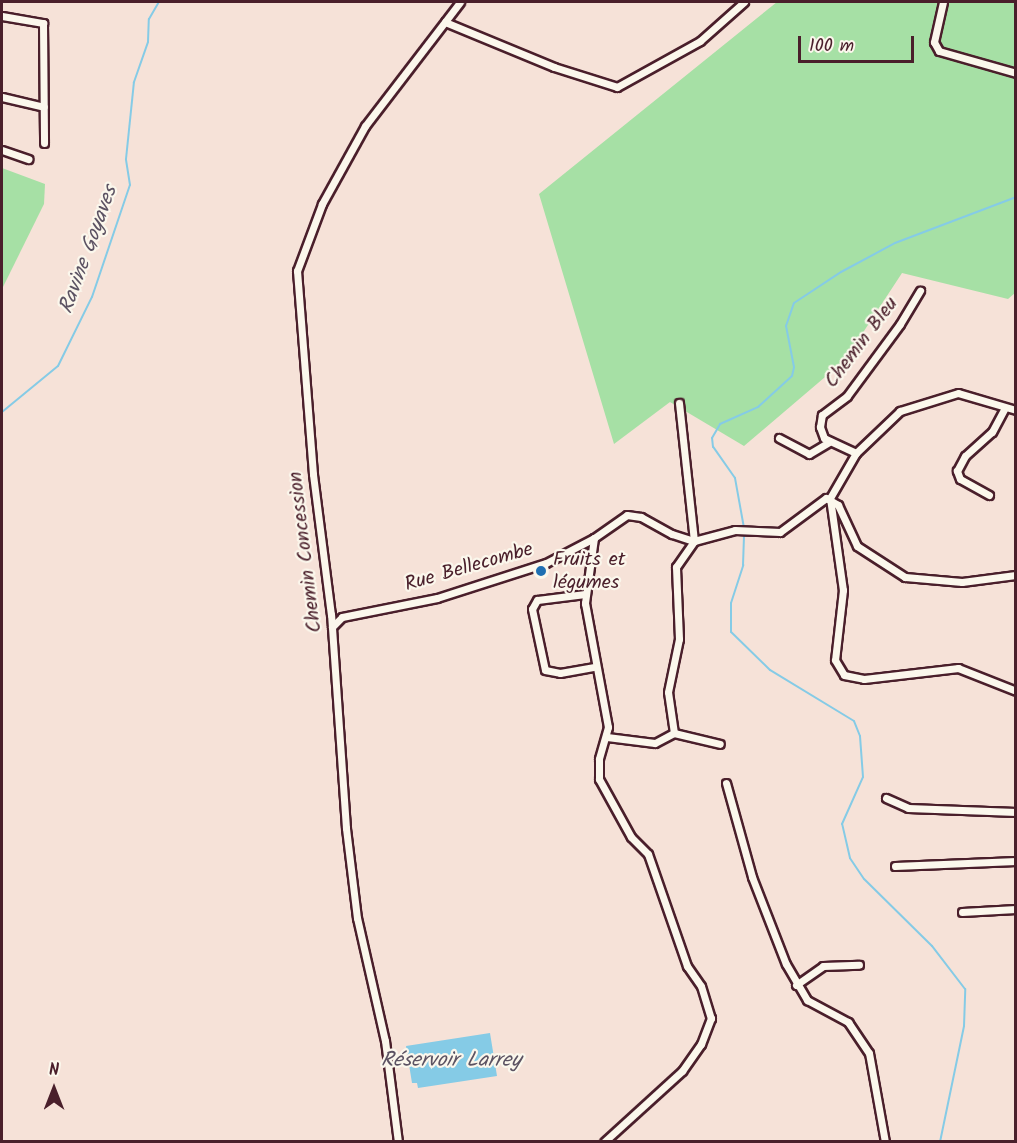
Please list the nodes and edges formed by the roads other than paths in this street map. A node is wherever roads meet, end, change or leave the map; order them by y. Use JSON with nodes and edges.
{"nodes":[{"id":1,"x":460,"y":2,"type":"edge"},
{"id":2,"x":744,"y":2,"type":"edge"},
{"id":3,"x":943,"y":2,"type":"edge"},
{"id":4,"x":2,"y":16,"type":"edge"},
{"id":5,"x":445,"y":21,"type":"junction"},
{"id":6,"x":1016,"y":73,"type":"edge"},
{"id":7,"x":2,"y":96,"type":"edge"},
{"id":8,"x":44,"y":107,"type":"junction"},
{"id":9,"x":44,"y":143,"type":"dead end"},
{"id":10,"x":2,"y":150,"type":"edge"},
{"id":11,"x":28,"y":159,"type":"dead end"},
{"id":12,"x":920,"y":291,"type":"dead end"},
{"id":13,"x":679,"y":403,"type":"dead end"},
{"id":14,"x":1004,"y":409,"type":"junction"},
{"id":15,"x":1016,"y":410,"type":"edge"},
{"id":16,"x":778,"y":438,"type":"dead end"},
{"id":17,"x":829,"y":442,"type":"junction"},
{"id":18,"x":856,"y":453,"type":"junction"},
{"id":19,"x":989,"y":495,"type":"dead end"},
{"id":20,"x":830,"y":498,"type":"junction"},
{"id":21,"x":594,"y":538,"type":"junction"},
{"id":22,"x":694,"y":541,"type":"junction"},
{"id":23,"x":1016,"y":575,"type":"edge"},
{"id":24,"x":585,"y":594,"type":"junction"},
{"id":25,"x":332,"y":627,"type":"junction"},
{"id":26,"x":594,"y":667,"type":"junction"},
{"id":27,"x":1016,"y":691,"type":"edge"},
{"id":28,"x":674,"y":733,"type":"junction"},
{"id":29,"x":607,"y":737,"type":"junction"},
{"id":30,"x":720,"y":744,"type":"dead end"},
{"id":31,"x":726,"y":783,"type":"dead end"},
{"id":32,"x":886,"y":798,"type":"dead end"},
{"id":33,"x":1016,"y":812,"type":"edge"},
{"id":34,"x":1016,"y":861,"type":"edge"},
{"id":35,"x":895,"y":866,"type":"dead end"},
{"id":36,"x":1016,"y":909,"type":"edge"},
{"id":37,"x":962,"y":912,"type":"dead end"},
{"id":38,"x":859,"y":965,"type":"dead end"},
{"id":39,"x":796,"y":985,"type":"junction"},
{"id":40,"x":398,"y":1142,"type":"edge"},
{"id":41,"x":604,"y":1142,"type":"edge"},
{"id":42,"x":885,"y":1142,"type":"edge"}],
"edges":[{"from":1,"to":5,"type":"street","name":"Chemin Concession"},
{"from":2,"to":5,"type":"street"},
{"from":3,"to":6,"type":"street"},
{"from":4,"to":8,"type":"street"},
{"from":5,"to":25,"type":"street","name":"Chemin Concession"},
{"from":7,"to":8,"type":"street"},
{"from":8,"to":9,"type":"street"},
{"from":10,"to":11,"type":"street"},
{"from":12,"to":17,"type":"street","name":"Chemin Bleu"},
{"from":13,"to":22,"type":"street"},
{"from":14,"to":15,"type":"street"},
{"from":14,"to":18,"type":"street"},
{"from":14,"to":19,"type":"street"},
{"from":16,"to":17,"type":"street"},
{"from":17,"to":18,"type":"street"},
{"from":18,"to":20,"type":"street"},
{"from":20,"to":22,"type":"street"},
{"from":20,"to":23,"type":"street"},
{"from":20,"to":27,"type":"street"},
{"from":21,"to":22,"type":"street","name":"Rue Bellecombe"},
{"from":21,"to":24,"type":"street"},
{"from":21,"to":25,"type":"street","name":"Rue Bellecombe"},
{"from":22,"to":28,"type":"street"},
{"from":24,"to":26,"type":"street"},
{"from":24,"to":26,"type":"street"},
{"from":25,"to":40,"type":"street","name":"Chemin Concession"},
{"from":26,"to":29,"type":"street"},
{"from":28,"to":29,"type":"street"},
{"from":28,"to":30,"type":"street"},
{"from":29,"to":41,"type":"street"},
{"from":31,"to":39,"type":"street"},
{"from":32,"to":33,"type":"street"},
{"from":34,"to":35,"type":"street"},
{"from":36,"to":37,"type":"street"},
{"from":38,"to":39,"type":"street"},
{"from":39,"to":42,"type":"street"}]}
